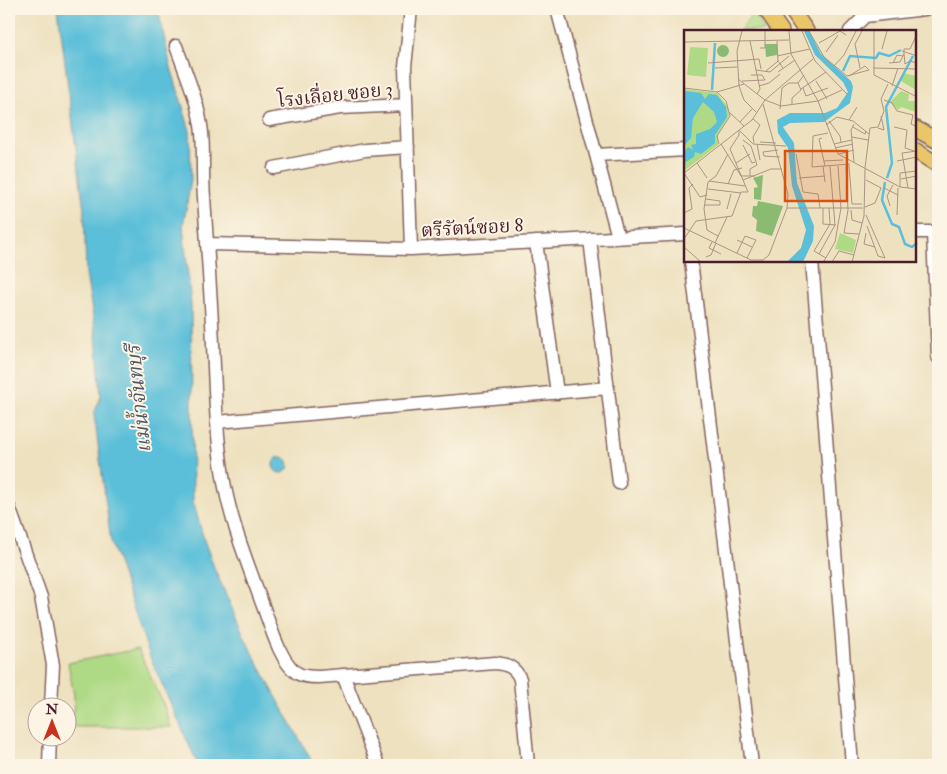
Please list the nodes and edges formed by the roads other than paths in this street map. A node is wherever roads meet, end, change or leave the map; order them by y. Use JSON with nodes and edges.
{"nodes":[{"id":1,"x":411,"y":9,"type":"edge"},
{"id":2,"x":557,"y":9,"type":"edge"},
{"id":3,"x":766,"y":9,"type":"edge"},
{"id":4,"x":791,"y":9,"type":"edge"},
{"id":5,"x":925,"y":9,"type":"edge"},
{"id":6,"x":780,"y":30,"type":"edge"},
{"id":7,"x":805,"y":30,"type":"edge"},
{"id":8,"x":851,"y":30,"type":"edge"},
{"id":9,"x":176,"y":46,"type":"dead end"},
{"id":10,"x":406,"y":105,"type":"junction"},
{"id":11,"x":269,"y":120,"type":"dead end"},
{"id":12,"x":917,"y":130,"type":"edge"},
{"id":13,"x":938,"y":141,"type":"edge"},
{"id":14,"x":408,"y":147,"type":"junction"},
{"id":15,"x":684,"y":150,"type":"edge"},
{"id":16,"x":917,"y":153,"type":"edge"},
{"id":17,"x":596,"y":155,"type":"junction"},
{"id":18,"x":938,"y":165,"type":"edge"},
{"id":19,"x":274,"y":168,"type":"dead end"},
{"id":20,"x":917,"y":232,"type":"edge"},
{"id":21,"x":936,"y":232,"type":"edge"},
{"id":22,"x":684,"y":234,"type":"edge"},
{"id":23,"x":618,"y":238,"type":"junction"},
{"id":24,"x":590,"y":239,"type":"junction"},
{"id":25,"x":536,"y":242,"type":"junction"},
{"id":26,"x":208,"y":244,"type":"junction"},
{"id":27,"x":411,"y":249,"type":"junction"},
{"id":28,"x":691,"y":262,"type":"edge"},
{"id":29,"x":812,"y":262,"type":"edge"},
{"id":30,"x":938,"y":358,"type":"edge"},
{"id":31,"x":608,"y":388,"type":"junction"},
{"id":32,"x":557,"y":393,"type":"junction"},
{"id":33,"x":217,"y":422,"type":"junction"},
{"id":34,"x":619,"y":483,"type":"dead end"},
{"id":35,"x":9,"y":507,"type":"edge"},
{"id":36,"x":343,"y":676,"type":"junction"},
{"id":37,"x":51,"y":696,"type":"edge"},
{"id":38,"x":49,"y":746,"type":"edge"},
{"id":39,"x":48,"y":765,"type":"edge"},
{"id":40,"x":378,"y":765,"type":"edge"},
{"id":41,"x":528,"y":765,"type":"edge"},
{"id":42,"x":752,"y":765,"type":"edge"},
{"id":43,"x":852,"y":765,"type":"edge"}],
"edges":[{"from":1,"to":10,"type":"street","name":"ตรีรัตน์ซอย 8"},
{"from":2,"to":17,"type":"street"},
{"from":3,"to":6,"type":"main road"},
{"from":4,"to":7,"type":"main road"},
{"from":5,"to":8,"type":"street"},
{"from":9,"to":26,"type":"street"},
{"from":10,"to":11,"type":"street","name":"โรงเลื่อย ซอย 3"},
{"from":10,"to":14,"type":"street","name":"ตรีรัตน์ซอย 8"},
{"from":12,"to":13,"type":"main road"},
{"from":14,"to":19,"type":"street"},
{"from":14,"to":27,"type":"street","name":"ตรีรัตน์ซอย 8"},
{"from":15,"to":17,"type":"street"},
{"from":16,"to":18,"type":"main road"},
{"from":17,"to":23,"type":"street"},
{"from":20,"to":21,"type":"street"},
{"from":21,"to":30,"type":"street"},
{"from":22,"to":23,"type":"street","name":"ตรีรัตน์ซอย 8"},
{"from":23,"to":24,"type":"street","name":"ตรีรัตน์ซอย 8"},
{"from":24,"to":25,"type":"street","name":"ตรีรัตน์ซอย 8"},
{"from":24,"to":31,"type":"street"},
{"from":25,"to":27,"type":"street","name":"ตรีรัตน์ซอย 8"},
{"from":25,"to":32,"type":"street"},
{"from":26,"to":27,"type":"street"},
{"from":26,"to":33,"type":"street"},
{"from":28,"to":42,"type":"street"},
{"from":29,"to":43,"type":"street"},
{"from":31,"to":32,"type":"street"},
{"from":31,"to":34,"type":"street"},
{"from":32,"to":33,"type":"street"},
{"from":33,"to":36,"type":"street"},
{"from":35,"to":37,"type":"street"},
{"from":36,"to":40,"type":"street"},
{"from":36,"to":41,"type":"street"},
{"from":38,"to":39,"type":"street"}]}
